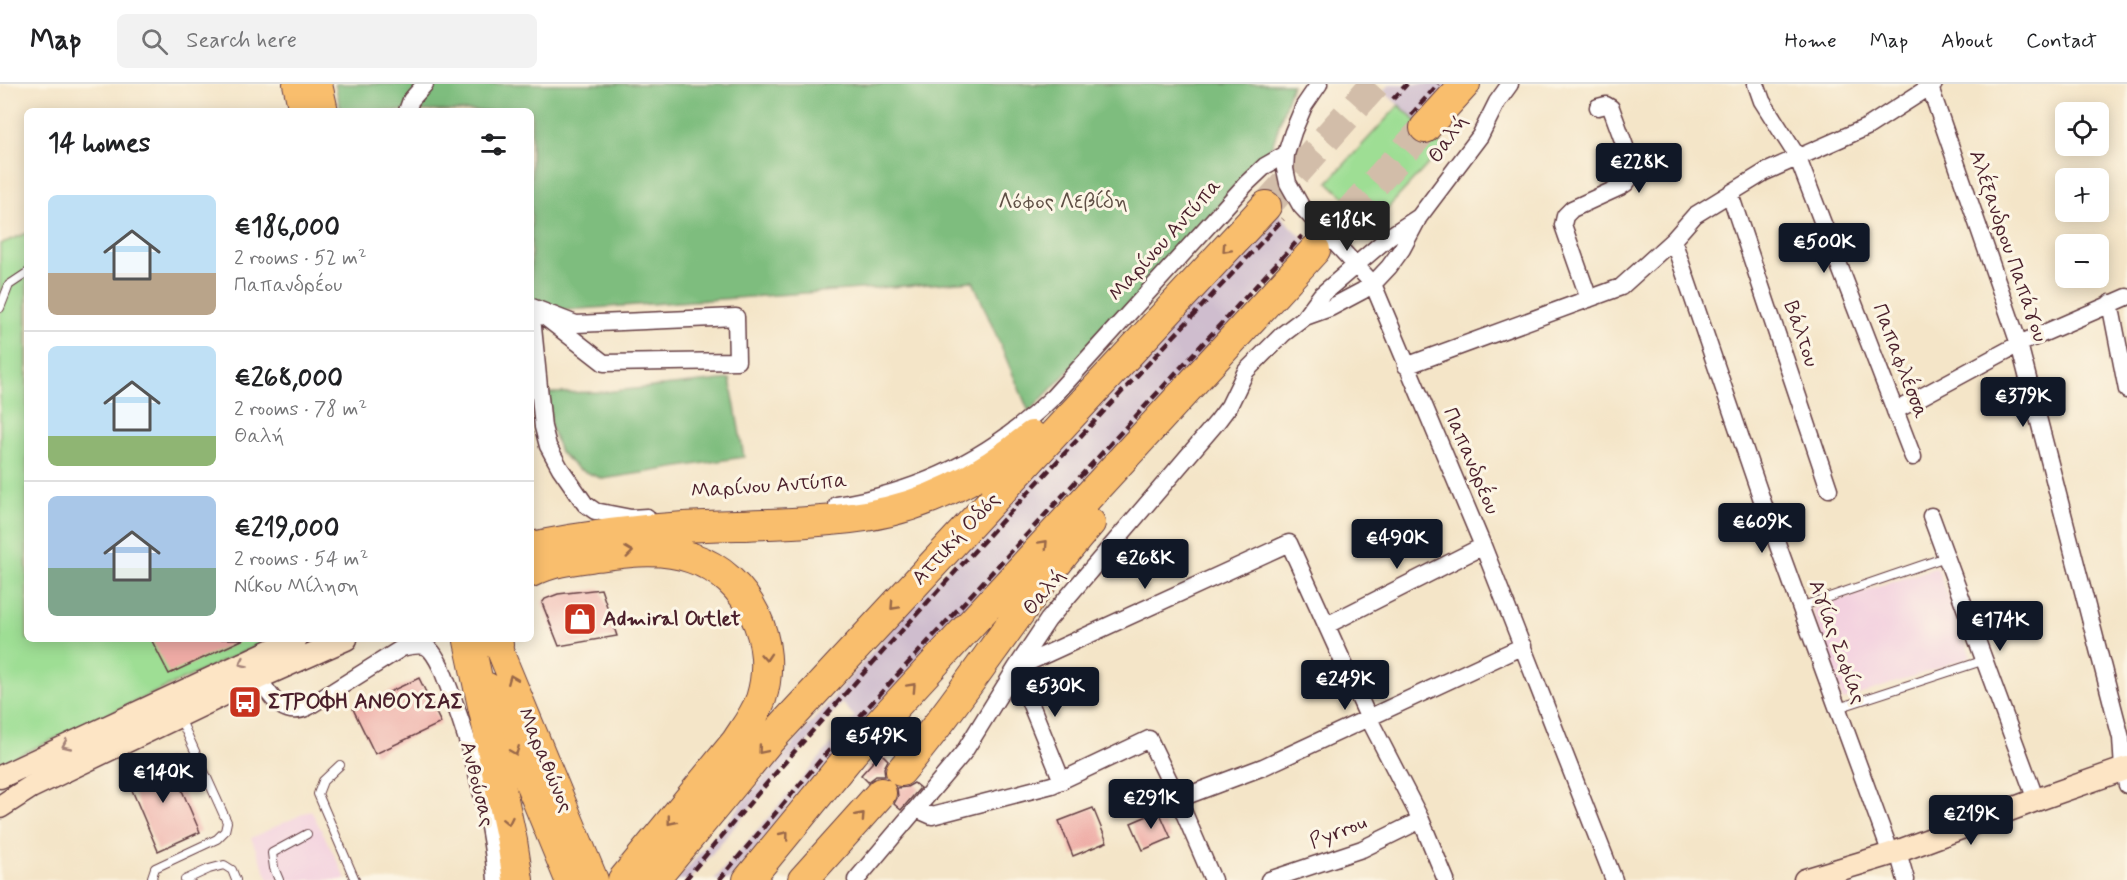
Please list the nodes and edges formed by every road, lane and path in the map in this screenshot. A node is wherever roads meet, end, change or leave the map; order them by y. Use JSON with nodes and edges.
{"nodes":[{"id":1,"x":296,"y":84,"type":"edge"},
{"id":2,"x":319,"y":84,"type":"edge"},
{"id":3,"x":425,"y":84,"type":"edge"},
{"id":4,"x":1319,"y":84,"type":"edge"},
{"id":5,"x":1465,"y":84,"type":"edge"},
{"id":6,"x":1510,"y":84,"type":"edge"},
{"id":7,"x":1756,"y":84,"type":"edge"},
{"id":8,"x":1932,"y":86,"type":"edge"},
{"id":9,"x":301,"y":108,"type":"edge"},
{"id":10,"x":324,"y":108,"type":"edge"},
{"id":11,"x":408,"y":108,"type":"edge"},
{"id":12,"x":1598,"y":108,"type":"dead end"},
{"id":13,"x":1425,"y":128,"type":"tunnel mouth"},
{"id":14,"x":1286,"y":154,"type":"junction"},
{"id":15,"x":1797,"y":156,"type":"junction"},
{"id":16,"x":1730,"y":194,"type":"junction"},
{"id":17,"x":1266,"y":206,"type":"tunnel mouth"},
{"id":18,"x":1419,"y":217,"type":"junction"},
{"id":19,"x":1673,"y":240,"type":"junction"},
{"id":20,"x":1357,"y":266,"type":"junction"},
{"id":21,"x":24,"y":275,"type":"edge"},
{"id":22,"x":1373,"y":284,"type":"junction"},
{"id":23,"x":2127,"y":297,"type":"edge"},
{"id":24,"x":1589,"y":300,"type":"junction"},
{"id":25,"x":1177,"y":302,"type":"junction"},
{"id":26,"x":2110,"y":303,"type":"junction"},
{"id":27,"x":0,"y":308,"type":"edge"},
{"id":28,"x":534,"y":308,"type":"edge"},
{"id":29,"x":534,"y":309,"type":"edge"},
{"id":30,"x":1304,"y":318,"type":"junction"},
{"id":31,"x":534,"y":337,"type":"edge"},
{"id":32,"x":2019,"y":344,"type":"junction"},
{"id":33,"x":1406,"y":366,"type":"junction"},
{"id":34,"x":2127,"y":390,"type":"edge"},
{"id":35,"x":1896,"y":411,"type":"junction"},
{"id":36,"x":1913,"y":458,"type":"dead end"},
{"id":37,"x":1829,"y":489,"type":"dead end"},
{"id":38,"x":1931,"y":516,"type":"dead end"},
{"id":39,"x":1483,"y":546,"type":"junction"},
{"id":40,"x":534,"y":547,"type":"edge"},
{"id":41,"x":1946,"y":557,"type":"junction"},
{"id":42,"x":534,"y":571,"type":"edge"},
{"id":43,"x":1800,"y":607,"type":"junction"},
{"id":44,"x":1326,"y":625,"type":"junction"},
{"id":45,"x":290,"y":642,"type":"edge"},
{"id":46,"x":339,"y":642,"type":"edge"},
{"id":47,"x":486,"y":642,"type":"edge"},
{"id":48,"x":487,"y":642,"type":"edge"},
{"id":49,"x":487,"y":642,"type":"edge"},
{"id":50,"x":1523,"y":646,"type":"junction"},
{"id":51,"x":1985,"y":660,"type":"junction"},
{"id":52,"x":1016,"y":668,"type":"junction"},
{"id":53,"x":258,"y":678,"type":"junction"},
{"id":54,"x":1838,"y":708,"type":"junction"},
{"id":55,"x":179,"y":716,"type":"junction"},
{"id":56,"x":1369,"y":719,"type":"junction"},
{"id":57,"x":340,"y":765,"type":"dead end"},
{"id":58,"x":901,"y":771,"type":"dead end"},
{"id":59,"x":2126,"y":774,"type":"edge"},
{"id":60,"x":0,"y":777,"type":"edge"},
{"id":61,"x":1062,"y":782,"type":"junction"},
{"id":62,"x":881,"y":793,"type":"dead end"},
{"id":63,"x":1178,"y":799,"type":"junction"},
{"id":64,"x":2036,"y":800,"type":"junction"},
{"id":65,"x":0,"y":807,"type":"edge"},
{"id":66,"x":916,"y":809,"type":"junction"},
{"id":67,"x":1421,"y":820,"type":"junction"},
{"id":68,"x":307,"y":834,"type":"dead end"},
{"id":69,"x":1894,"y":853,"type":"junction"},
{"id":70,"x":1298,"y":876,"type":"edge"},
{"id":71,"x":153,"y":880,"type":"edge"},
{"id":72,"x":185,"y":880,"type":"edge"},
{"id":73,"x":236,"y":880,"type":"edge"},
{"id":74,"x":279,"y":880,"type":"edge"},
{"id":75,"x":355,"y":880,"type":"edge"},
{"id":76,"x":496,"y":880,"type":"edge"},
{"id":77,"x":518,"y":880,"type":"edge"},
{"id":78,"x":568,"y":880,"type":"edge"},
{"id":79,"x":595,"y":880,"type":"edge"},
{"id":80,"x":623,"y":880,"type":"edge"},
{"id":81,"x":654,"y":880,"type":"edge"},
{"id":82,"x":748,"y":880,"type":"edge"},
{"id":83,"x":803,"y":880,"type":"edge"},
{"id":84,"x":856,"y":880,"type":"edge"},
{"id":85,"x":1213,"y":880,"type":"edge"},
{"id":86,"x":1269,"y":880,"type":"edge"},
{"id":87,"x":1446,"y":880,"type":"edge"},
{"id":88,"x":1614,"y":880,"type":"edge"},
{"id":89,"x":1805,"y":880,"type":"edge"},
{"id":90,"x":1906,"y":880,"type":"edge"}],
"edges":[{"from":1,"to":9,"type":"main road"},
{"from":2,"to":10,"type":"main road"},
{"from":3,"to":11,"type":"street"},
{"from":4,"to":14,"type":"street","name":"Παπανδρέου"},
{"from":5,"to":13,"type":"highway"},
{"from":6,"to":18,"type":"street","name":"Θαλή"},
{"from":7,"to":15,"type":"street","name":"Παπαφλέσσα"},
{"from":8,"to":15,"type":"street"},
{"from":8,"to":32,"type":"street","name":"Αλέξανδρου Παπάγου"},
{"from":12,"to":24,"type":"street"},
{"from":14,"to":20,"type":"street","name":"Παπανδρέου"},
{"from":14,"to":31,"type":"street","name":"Μαρίνου Αντύπα"},
{"from":15,"to":16,"type":"street"},
{"from":15,"to":35,"type":"street","name":"Παπαφλέσσα"},
{"from":16,"to":19,"type":"street"},
{"from":16,"to":37,"type":"street","name":"Βάλτου"},
{"from":17,"to":25,"type":"highway","name":"Αττική Οδός","one_way":true},
{"from":18,"to":20,"type":"street","name":"Θαλή"},
{"from":18,"to":22,"type":"street","name":"Θαλή"},
{"from":19,"to":24,"type":"street"},
{"from":19,"to":43,"type":"street","name":"Αγίας Σοφίας"},
{"from":20,"to":22,"type":"street","name":"Παπανδρέου"},
{"from":20,"to":30,"type":"street","name":"Θαλή"},
{"from":21,"to":27,"type":"lane"},
{"from":22,"to":30,"type":"street","name":"Θαλή"},
{"from":22,"to":33,"type":"street","name":"Παπανδρέου"},
{"from":23,"to":26,"type":"street"},
{"from":24,"to":33,"type":"street"},
{"from":25,"to":40,"type":"highway"},
{"from":25,"to":81,"type":"highway","name":"Αττική Οδός","one_way":true},
{"from":26,"to":32,"type":"street"},
{"from":26,"to":34,"type":"street"},
{"from":28,"to":29,"type":"street"},
{"from":30,"to":52,"type":"street","name":"Θαλή"},
{"from":32,"to":35,"type":"street"},
{"from":32,"to":59,"type":"street","name":"Αλέξανδρου Παπάγου"},
{"from":33,"to":39,"type":"street","name":"Παπανδρέου"},
{"from":35,"to":36,"type":"street","name":"Παπαφλέσσα"},
{"from":38,"to":41,"type":"street"},
{"from":39,"to":44,"type":"street"},
{"from":39,"to":50,"type":"street","name":"Παπανδρέου"},
{"from":41,"to":43,"type":"lane"},
{"from":41,"to":51,"type":"street"},
{"from":42,"to":80,"type":"highway","one_way":true},
{"from":43,"to":54,"type":"street","name":"Αγίας Σοφίας"},
{"from":44,"to":52,"type":"street"},
{"from":44,"to":56,"type":"street"},
{"from":45,"to":60,"type":"street","one_way":true},
{"from":46,"to":53,"type":"street"},
{"from":47,"to":77,"type":"highway","one_way":true},
{"from":48,"to":78,"type":"main road","name":"Μαραθώνος","one_way":true},
{"from":79,"to":49,"type":"main road","name":"Μαραθώνος","one_way":true},
{"from":50,"to":56,"type":"street"},
{"from":50,"to":88,"type":"street","name":"Παπανδρέου"},
{"from":51,"to":54,"type":"lane"},
{"from":51,"to":64,"type":"street"},
{"from":52,"to":61,"type":"street"},
{"from":52,"to":66,"type":"street","name":"Θαλή"},
{"from":53,"to":55,"type":"street"},
{"from":53,"to":76,"type":"street","name":"Ανθούσας"},
{"from":54,"to":69,"type":"street","name":"Αγίας Σοφίας"},
{"from":55,"to":65,"type":"street"},
{"from":55,"to":71,"type":"lane"},
{"from":56,"to":63,"type":"street"},
{"from":56,"to":67,"type":"street"},
{"from":57,"to":75,"type":"lane"},
{"from":82,"to":58,"type":"highway","one_way":true},
{"from":59,"to":64,"type":"street"},
{"from":61,"to":63,"type":"street"},
{"from":61,"to":66,"type":"street"},
{"from":83,"to":62,"type":"highway","one_way":true},
{"from":63,"to":85,"type":"street"},
{"from":64,"to":69,"type":"street"},
{"from":66,"to":84,"type":"street","name":"Θαλή"},
{"from":67,"to":70,"type":"street","name":"Pyrrou"},
{"from":67,"to":87,"type":"street"},
{"from":68,"to":74,"type":"lane"},
{"from":69,"to":89,"type":"street"},
{"from":69,"to":90,"type":"street","name":"Αγίας Σοφίας"},
{"from":70,"to":86,"type":"street","name":"Pyrrou"},
{"from":72,"to":73,"type":"lane"}]}
